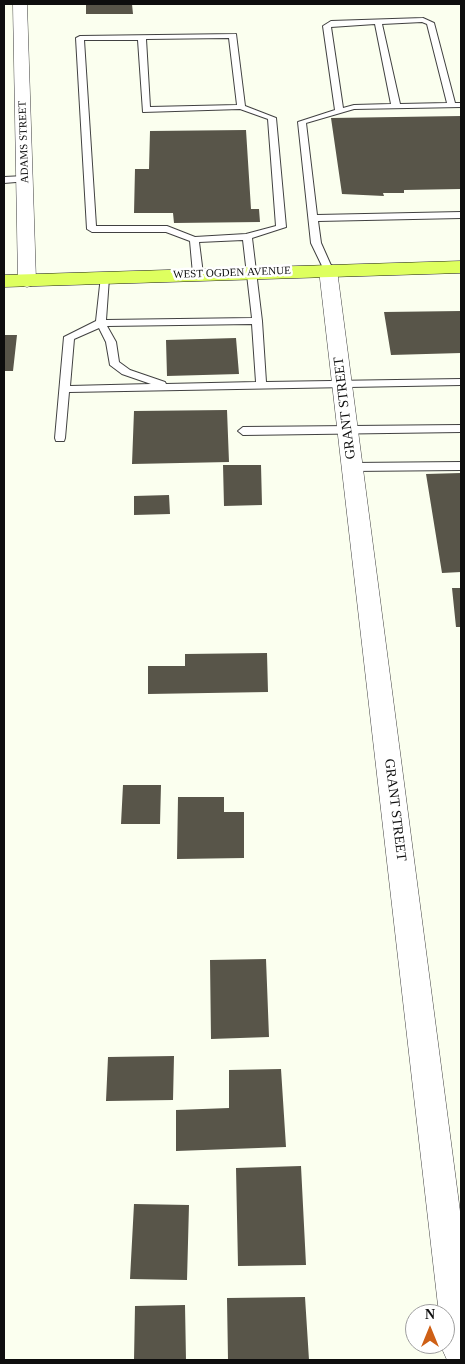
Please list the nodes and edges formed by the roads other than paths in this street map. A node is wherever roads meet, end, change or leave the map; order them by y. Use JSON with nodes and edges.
{"nodes":[{"id":1,"x":20,"y":4,"type":"edge"},
{"id":2,"x":378,"y":21,"type":"junction"},
{"id":3,"x":142,"y":37,"type":"junction"},
{"id":4,"x":457,"y":105,"type":"edge"},
{"id":5,"x":396,"y":106,"type":"junction"},
{"id":6,"x":241,"y":107,"type":"junction"},
{"id":7,"x":339,"y":111,"type":"junction"},
{"id":8,"x":25,"y":179,"type":"junction"},
{"id":9,"x":4,"y":180,"type":"edge"},
{"id":10,"x":461,"y":215,"type":"edge"},
{"id":11,"x":313,"y":218,"type":"junction"},
{"id":12,"x":247,"y":237,"type":"junction"},
{"id":13,"x":194,"y":240,"type":"junction"},
{"id":14,"x":461,"y":267,"type":"edge"},
{"id":15,"x":328,"y":270,"type":"junction"},
{"id":16,"x":252,"y":272,"type":"junction"},
{"id":17,"x":198,"y":274,"type":"junction"},
{"id":18,"x":104,"y":278,"type":"junction"},
{"id":19,"x":4,"y":281,"type":"edge"},
{"id":20,"x":26,"y":281,"type":"junction"},
{"id":21,"x":257,"y":321,"type":"junction"},
{"id":22,"x":101,"y":323,"type":"junction"},
{"id":23,"x":461,"y":382,"type":"edge"},
{"id":24,"x":261,"y":385,"type":"junction"},
{"id":25,"x":343,"y":385,"type":"junction"},
{"id":26,"x":171,"y":387,"type":"junction"},
{"id":27,"x":64,"y":389,"type":"junction"},
{"id":28,"x":461,"y":428,"type":"edge"},
{"id":29,"x":348,"y":430,"type":"junction"},
{"id":30,"x":243,"y":431,"type":"dead end"},
{"id":31,"x":60,"y":438,"type":"dead end"},
{"id":32,"x":461,"y":466,"type":"edge"},
{"id":33,"x":352,"y":467,"type":"junction"},
{"id":34,"x":461,"y":1351,"type":"edge"}],
"edges":[{"from":1,"to":8,"type":"street","name":"ADAMS STREET"},
{"from":2,"to":4,"type":"lane"},
{"from":2,"to":5,"type":"lane"},
{"from":2,"to":7,"type":"lane"},
{"from":3,"to":6,"type":"lane"},
{"from":3,"to":6,"type":"lane"},
{"from":3,"to":13,"type":"lane"},
{"from":4,"to":5,"type":"lane"},
{"from":5,"to":7,"type":"lane"},
{"from":6,"to":12,"type":"lane"},
{"from":7,"to":11,"type":"lane"},
{"from":8,"to":9,"type":"lane"},
{"from":8,"to":20,"type":"street","name":"ADAMS STREET"},
{"from":10,"to":11,"type":"lane"},
{"from":11,"to":15,"type":"lane"},
{"from":12,"to":13,"type":"lane"},
{"from":12,"to":16,"type":"lane"},
{"from":13,"to":17,"type":"lane"},
{"from":14,"to":15,"type":"main road","name":"WEST OGDEN AVENUE"},
{"from":15,"to":16,"type":"main road","name":"WEST OGDEN AVENUE"},
{"from":15,"to":25,"type":"street","name":"GRANT STREET"},
{"from":16,"to":17,"type":"main road","name":"WEST OGDEN AVENUE"},
{"from":16,"to":21,"type":"lane"},
{"from":17,"to":18,"type":"main road","name":"WEST OGDEN AVENUE"},
{"from":18,"to":20,"type":"main road","name":"WEST OGDEN AVENUE"},
{"from":18,"to":22,"type":"lane"},
{"from":19,"to":20,"type":"main road","name":"WEST OGDEN AVENUE"},
{"from":21,"to":22,"type":"lane"},
{"from":21,"to":24,"type":"lane"},
{"from":22,"to":26,"type":"lane"},
{"from":22,"to":27,"type":"lane"},
{"from":23,"to":25,"type":"lane"},
{"from":24,"to":25,"type":"lane"},
{"from":24,"to":26,"type":"lane"},
{"from":25,"to":29,"type":"street","name":"GRANT STREET"},
{"from":26,"to":27,"type":"lane"},
{"from":27,"to":31,"type":"lane"},
{"from":28,"to":29,"type":"lane"},
{"from":29,"to":30,"type":"lane"},
{"from":29,"to":33,"type":"street","name":"GRANT STREET"},
{"from":32,"to":33,"type":"lane"},
{"from":33,"to":34,"type":"street","name":"GRANT STREET"}]}
